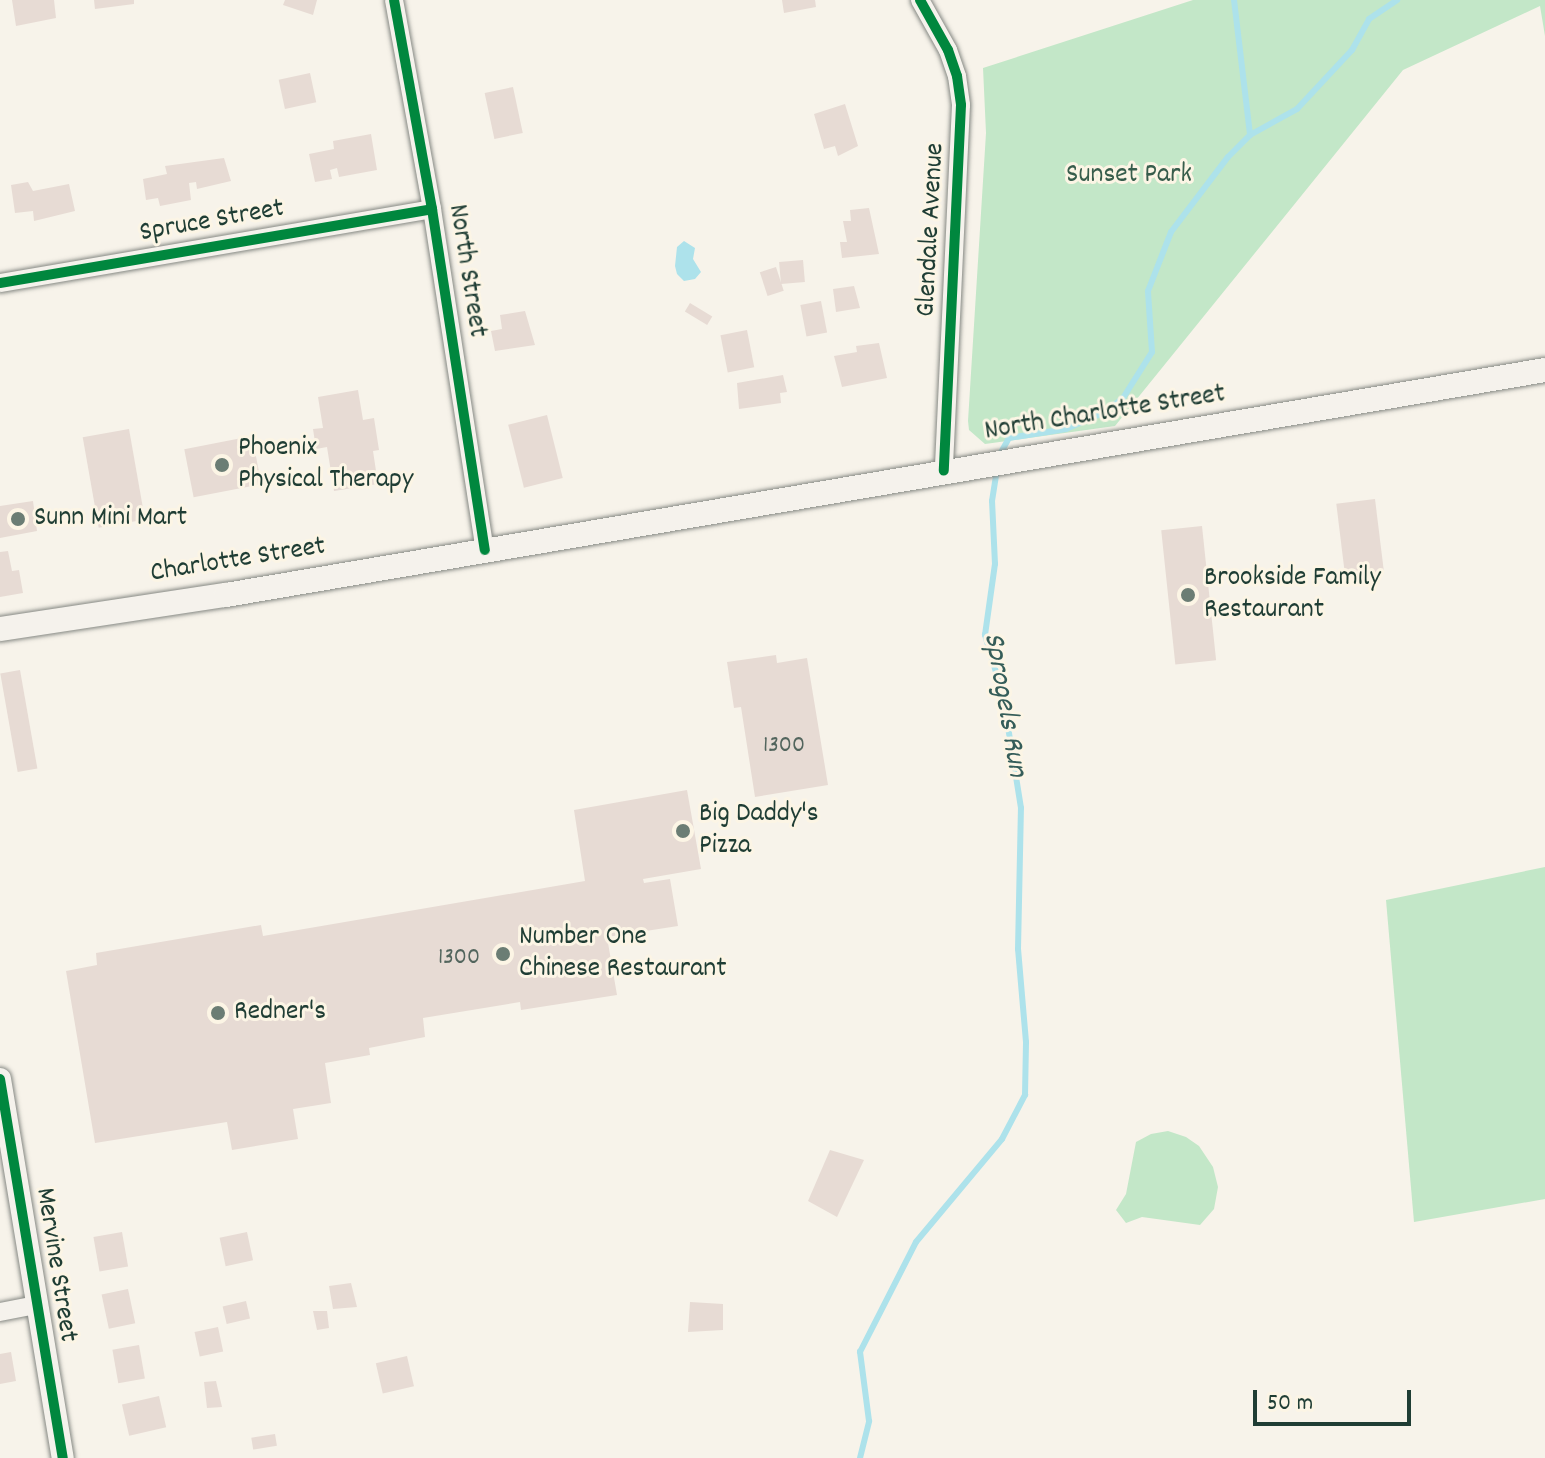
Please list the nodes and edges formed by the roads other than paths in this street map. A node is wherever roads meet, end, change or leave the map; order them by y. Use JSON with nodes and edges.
{"nodes":[{"id":1,"x":394,"y":0,"type":"edge"},
{"id":2,"x":920,"y":0,"type":"edge"},
{"id":3,"x":432,"y":209,"type":"junction"},
{"id":4,"x":0,"y":283,"type":"edge"},
{"id":5,"x":1545,"y":370,"type":"edge"},
{"id":6,"x":944,"y":471,"type":"junction"},
{"id":7,"x":485,"y":550,"type":"junction"},
{"id":8,"x":0,"y":629,"type":"edge"},
{"id":9,"x":0,"y":1079,"type":"edge"},
{"id":10,"x":37,"y":1305,"type":"junction"},
{"id":11,"x":0,"y":1312,"type":"edge"},
{"id":12,"x":63,"y":1458,"type":"edge"}],
"edges":[{"from":1,"to":3,"type":"street","name":"North Street"},
{"from":2,"to":6,"type":"street","name":"Glendale Avenue"},
{"from":3,"to":4,"type":"street","name":"Spruce Street"},
{"from":3,"to":7,"type":"street","name":"North Street"},
{"from":5,"to":6,"type":"main road","name":"North Charlotte Street"},
{"from":6,"to":7,"type":"main road","name":"North Charlotte Street"},
{"from":7,"to":8,"type":"main road","name":"Charlotte Street"},
{"from":9,"to":10,"type":"street","name":"Mervine Street"},
{"from":10,"to":11,"type":"street"},
{"from":10,"to":12,"type":"street","name":"Mervine Street"}]}
